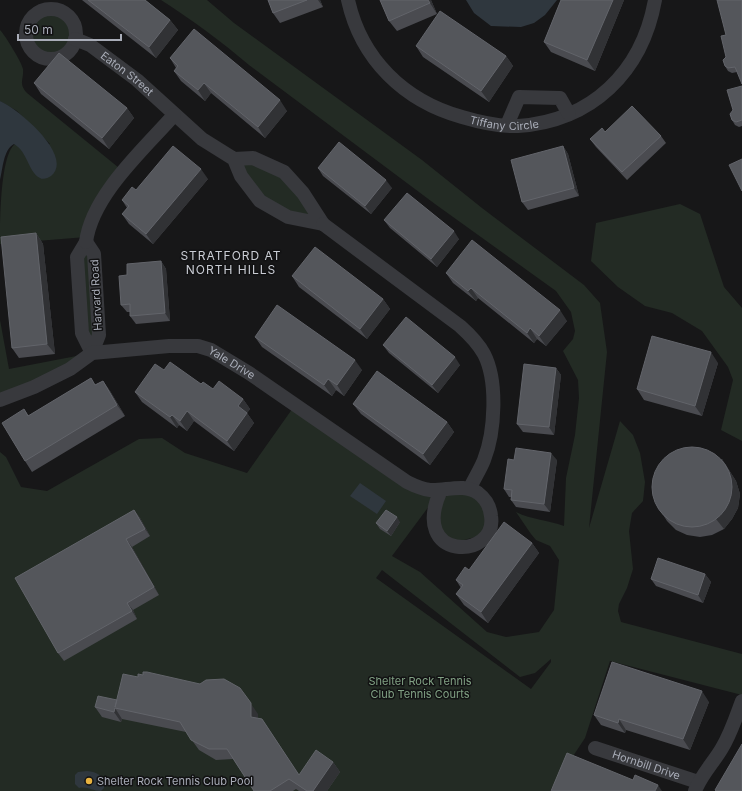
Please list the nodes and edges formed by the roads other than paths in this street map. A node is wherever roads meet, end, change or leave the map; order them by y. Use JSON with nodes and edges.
{"nodes":[{"id":1,"x":348,"y":0,"type":"edge"},
{"id":2,"x":655,"y":0,"type":"edge"},
{"id":3,"x":76,"y":39,"type":"dead end"},
{"id":4,"x":569,"y":114,"type":"junction"},
{"id":5,"x":174,"y":115,"type":"junction"},
{"id":6,"x":506,"y":125,"type":"junction"},
{"id":7,"x":234,"y":159,"type":"junction"},
{"id":8,"x":323,"y":224,"type":"junction"},
{"id":9,"x":92,"y":353,"type":"junction"},
{"id":10,"x":0,"y":400,"type":"edge"},
{"id":11,"x":470,"y":488,"type":"junction"},
{"id":12,"x":441,"y":490,"type":"junction"},
{"id":13,"x":741,"y":710,"type":"edge"},
{"id":14,"x":595,"y":748,"type":"dead end"},
{"id":15,"x":697,"y":787,"type":"edge"}],
"edges":[{"from":1,"to":6,"type":"street","name":"Tiffany Circle"},
{"from":2,"to":4,"type":"street","name":"Tiffany Circle"},
{"from":3,"to":5,"type":"street","name":"Eaton Street"},
{"from":4,"to":6,"type":"street","name":"Tiffany Circle"},
{"from":4,"to":6,"type":"street"},
{"from":5,"to":7,"type":"street"},
{"from":5,"to":9,"type":"street","name":"Harvard Road"},
{"from":7,"to":8,"type":"street"},
{"from":7,"to":8,"type":"street"},
{"from":8,"to":11,"type":"street"},
{"from":9,"to":10,"type":"street"},
{"from":9,"to":12,"type":"street","name":"Yale Drive"},
{"from":11,"to":12,"type":"street","name":"Yale Drive"},
{"from":11,"to":12,"type":"street"},
{"from":13,"to":15,"type":"street"},
{"from":14,"to":15,"type":"street","name":"Hornbill Drive"}]}
